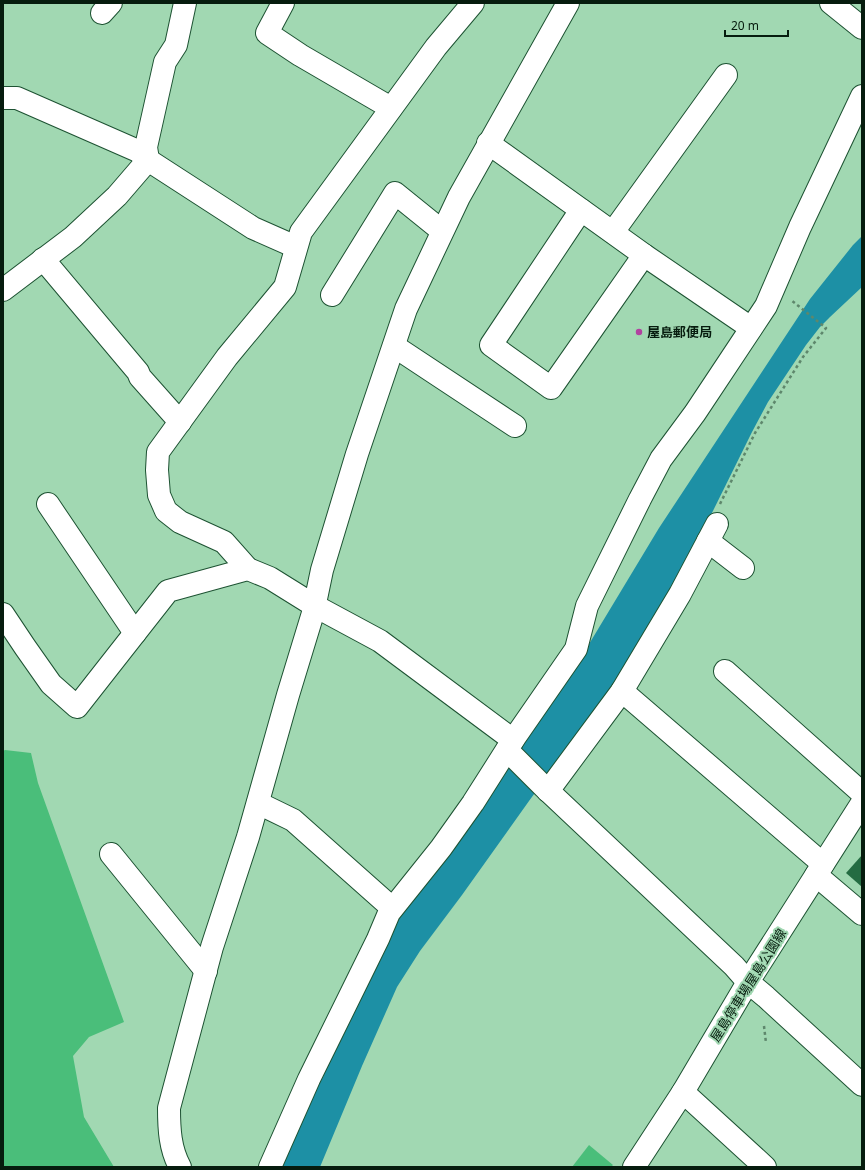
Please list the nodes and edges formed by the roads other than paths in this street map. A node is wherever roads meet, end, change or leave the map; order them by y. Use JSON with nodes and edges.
{"nodes":[{"id":1,"x":185,"y":3,"type":"edge"},
{"id":2,"x":284,"y":3,"type":"edge"},
{"id":3,"x":472,"y":3,"type":"edge"},
{"id":4,"x":568,"y":3,"type":"edge"},
{"id":5,"x":831,"y":3,"type":"edge"},
{"id":6,"x":862,"y":28,"type":"edge"},
{"id":7,"x":726,"y":75,"type":"dead end"},
{"id":8,"x":862,"y":96,"type":"edge"},
{"id":9,"x":3,"y":98,"type":"edge"},
{"id":10,"x":392,"y":108,"type":"junction"},
{"id":11,"x":488,"y":143,"type":"junction"},
{"id":12,"x":148,"y":160,"type":"junction"},
{"id":13,"x":581,"y":210,"type":"junction"},
{"id":14,"x":442,"y":231,"type":"junction"},
{"id":15,"x":613,"y":232,"type":"junction"},
{"id":16,"x":296,"y":248,"type":"junction"},
{"id":17,"x":644,"y":255,"type":"junction"},
{"id":18,"x":43,"y":259,"type":"junction"},
{"id":19,"x":3,"y":290,"type":"edge"},
{"id":20,"x":332,"y":295,"type":"dead end"},
{"id":21,"x":752,"y":328,"type":"junction"},
{"id":22,"x":394,"y":346,"type":"junction"},
{"id":23,"x":180,"y":422,"type":"junction"},
{"id":24,"x":515,"y":426,"type":"dead end"},
{"id":25,"x":48,"y":504,"type":"dead end"},
{"id":26,"x":742,"y":568,"type":"dead end"},
{"id":27,"x":248,"y":569,"type":"junction"},
{"id":28,"x":315,"y":606,"type":"junction"},
{"id":29,"x":3,"y":614,"type":"edge"},
{"id":30,"x":135,"y":633,"type":"junction"},
{"id":31,"x":725,"y":671,"type":"dead end"},
{"id":32,"x":622,"y":690,"type":"junction"},
{"id":33,"x":511,"y":748,"type":"junction"},
{"id":34,"x":546,"y":789,"type":"junction"},
{"id":35,"x":862,"y":793,"type":"edge"},
{"id":36,"x":258,"y":803,"type":"junction"},
{"id":37,"x":862,"y":803,"type":"edge"},
{"id":38,"x":112,"y":854,"type":"dead end"},
{"id":39,"x":820,"y":869,"type":"junction"},
{"id":40,"x":392,"y":908,"type":"junction"},
{"id":41,"x":862,"y":914,"type":"edge"},
{"id":42,"x":206,"y":971,"type":"junction"},
{"id":43,"x":748,"y":982,"type":"junction"},
{"id":44,"x":862,"y":1085,"type":"edge"},
{"id":45,"x":683,"y":1092,"type":"junction"},
{"id":46,"x":180,"y":1167,"type":"edge"},
{"id":47,"x":270,"y":1167,"type":"edge"},
{"id":48,"x":634,"y":1167,"type":"edge"},
{"id":49,"x":765,"y":1167,"type":"edge"}],
"edges":[{"from":1,"to":12,"type":"street"},
{"from":2,"to":10,"type":"street"},
{"from":3,"to":10,"type":"street"},
{"from":4,"to":11,"type":"street"},
{"from":5,"to":6,"type":"street"},
{"from":7,"to":15,"type":"street"},
{"from":8,"to":21,"type":"street"},
{"from":9,"to":12,"type":"street"},
{"from":10,"to":16,"type":"street"},
{"from":11,"to":13,"type":"street"},
{"from":11,"to":14,"type":"street"},
{"from":12,"to":16,"type":"street"},
{"from":12,"to":18,"type":"street"},
{"from":13,"to":15,"type":"street"},
{"from":13,"to":17,"type":"street"},
{"from":14,"to":20,"type":"street"},
{"from":14,"to":22,"type":"street"},
{"from":15,"to":17,"type":"street"},
{"from":16,"to":23,"type":"street"},
{"from":17,"to":21,"type":"street"},
{"from":18,"to":19,"type":"street"},
{"from":18,"to":23,"type":"street"},
{"from":21,"to":33,"type":"street"},
{"from":22,"to":24,"type":"street"},
{"from":22,"to":28,"type":"street"},
{"from":23,"to":27,"type":"street"},
{"from":25,"to":30,"type":"street"},
{"from":26,"to":32,"type":"street"},
{"from":27,"to":28,"type":"street"},
{"from":27,"to":30,"type":"street"},
{"from":28,"to":33,"type":"street"},
{"from":28,"to":36,"type":"street"},
{"from":29,"to":30,"type":"street"},
{"from":31,"to":35,"type":"street"},
{"from":32,"to":34,"type":"street"},
{"from":32,"to":39,"type":"street"},
{"from":33,"to":34,"type":"street"},
{"from":33,"to":40,"type":"street"},
{"from":34,"to":43,"type":"street"},
{"from":36,"to":40,"type":"street"},
{"from":36,"to":42,"type":"street"},
{"from":37,"to":39,"type":"street","name":"屋島停車場屋島公園線"},
{"from":38,"to":42,"type":"street"},
{"from":39,"to":41,"type":"street"},
{"from":39,"to":43,"type":"street","name":"屋島停車場屋島公園線"},
{"from":40,"to":47,"type":"street"},
{"from":42,"to":46,"type":"street"},
{"from":43,"to":44,"type":"street"},
{"from":43,"to":45,"type":"street","name":"屋島停車場屋島公園線"},
{"from":45,"to":48,"type":"street","name":"屋島停車場屋島公園線"},
{"from":45,"to":49,"type":"street"}]}
